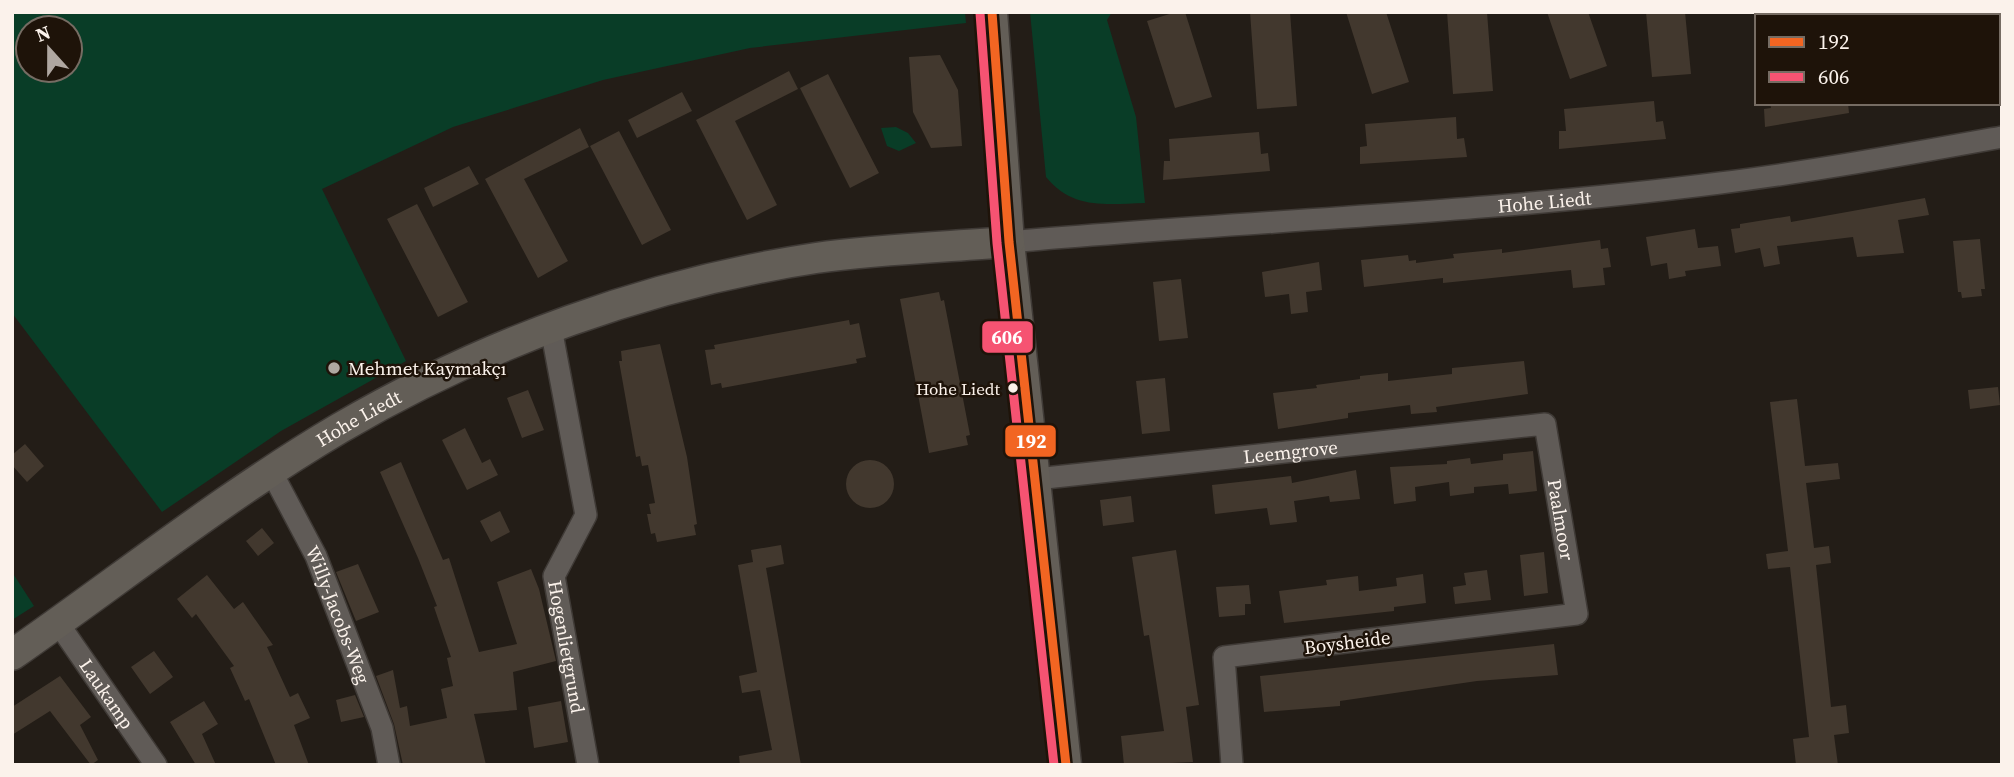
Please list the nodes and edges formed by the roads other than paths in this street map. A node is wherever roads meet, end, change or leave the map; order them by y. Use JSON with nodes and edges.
{"nodes":[{"id":1,"x":992,"y":12,"type":"edge"},
{"id":2,"x":2002,"y":137,"type":"edge"},
{"id":3,"x":1009,"y":242,"type":"junction"},
{"id":4,"x":551,"y":328,"type":"junction"},
{"id":5,"x":1545,"y":424,"type":"joint"},
{"id":6,"x":271,"y":471,"type":"junction"},
{"id":7,"x":1036,"y":479,"type":"junction"},
{"id":8,"x":1577,"y":614,"type":"joint"},
{"id":9,"x":58,"y":623,"type":"junction"},
{"id":10,"x":12,"y":655,"type":"edge"},
{"id":11,"x":156,"y":765,"type":"edge"},
{"id":12,"x":388,"y":765,"type":"edge"},
{"id":13,"x":588,"y":765,"type":"edge"},
{"id":14,"x":1066,"y":765,"type":"edge"},
{"id":15,"x":1232,"y":765,"type":"edge"}],
"edges":[{"from":1,"to":3,"type":"street"},
{"from":2,"to":3,"type":"street","name":"Hohe Liedt"},
{"from":3,"to":4,"type":"street","name":"Hohe Liedt"},
{"from":3,"to":7,"type":"street"},
{"from":4,"to":6,"type":"street","name":"Hohe Liedt"},
{"from":4,"to":13,"type":"street","name":"Hogenlietgrund"},
{"from":5,"to":7,"type":"street","name":"Leemgrove"},
{"from":5,"to":8,"type":"street","name":"Paalmoor"},
{"from":6,"to":9,"type":"street","name":"Hohe Liedt"},
{"from":6,"to":12,"type":"street","name":"Willy-Jacobs-Weg"},
{"from":7,"to":14,"type":"street"},
{"from":8,"to":15,"type":"street","name":"Boysheide"},
{"from":9,"to":10,"type":"street","name":"Hohe Liedt"},
{"from":9,"to":11,"type":"street","name":"Laukamp"}]}
